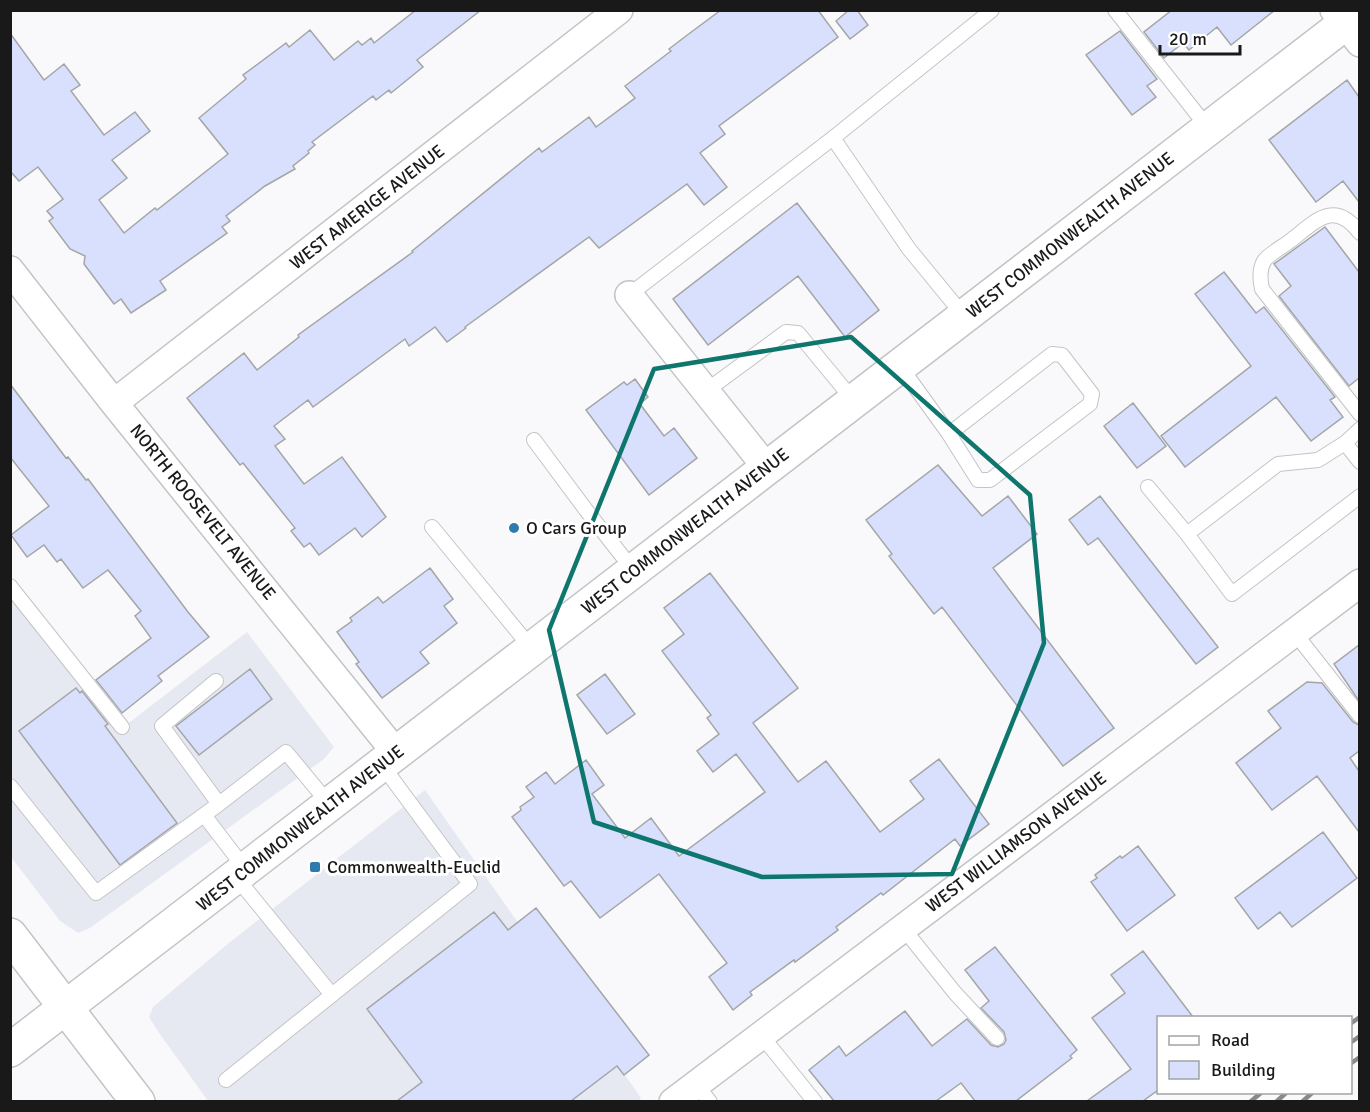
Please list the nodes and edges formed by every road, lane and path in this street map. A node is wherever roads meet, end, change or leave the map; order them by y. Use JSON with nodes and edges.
{"nodes":[{"id":1,"x":620,"y":10,"type":"edge"},
{"id":2,"x":992,"y":10,"type":"edge"},
{"id":3,"x":1115,"y":10,"type":"edge"},
{"id":4,"x":1349,"y":22,"type":"edge"},
{"id":5,"x":1208,"y":128,"type":"junction"},
{"id":6,"x":833,"y":138,"type":"junction"},
{"id":7,"x":1359,"y":233,"type":"edge"},
{"id":8,"x":10,"y":270,"type":"edge"},
{"id":9,"x":628,"y":295,"type":"joint"},
{"id":10,"x":964,"y":316,"type":"junction"},
{"id":11,"x":900,"y":366,"type":"junction"},
{"id":12,"x":706,"y":391,"type":"junction"},
{"id":13,"x":854,"y":401,"type":"junction"},
{"id":14,"x":114,"y":403,"type":"junction"},
{"id":15,"x":1359,"y":414,"type":"edge"},
{"id":16,"x":1359,"y":429,"type":"edge"},
{"id":17,"x":949,"y":435,"type":"junction"},
{"id":18,"x":534,"y":440,"type":"dead end"},
{"id":19,"x":1345,"y":443,"type":"junction"},
{"id":20,"x":1359,"y":462,"type":"edge"},
{"id":21,"x":767,"y":468,"type":"junction"},
{"id":22,"x":1148,"y":487,"type":"dead end"},
{"id":23,"x":1359,"y":496,"type":"edge"},
{"id":24,"x":432,"y":527,"type":"dead end"},
{"id":25,"x":1186,"y":534,"type":"junction"},
{"id":26,"x":634,"y":571,"type":"junction"},
{"id":27,"x":1359,"y":583,"type":"edge"},
{"id":28,"x":10,"y":586,"type":"edge"},
{"id":29,"x":1294,"y":632,"type":"junction"},
{"id":30,"x":532,"y":649,"type":"junction"},
{"id":31,"x":216,"y":681,"type":"dead end"},
{"id":32,"x":1359,"y":716,"type":"edge"},
{"id":33,"x":122,"y":727,"type":"dead end"},
{"id":34,"x":389,"y":759,"type":"junction"},
{"id":35,"x":10,"y":786,"type":"edge"},
{"id":36,"x":219,"y":804,"type":"junction"},
{"id":37,"x":330,"y":805,"type":"junction"},
{"id":38,"x":204,"y":815,"type":"junction"},
{"id":39,"x":241,"y":873,"type":"junction"},
{"id":40,"x":903,"y":928,"type":"junction"},
{"id":41,"x":10,"y":935,"type":"edge"},
{"id":42,"x":332,"y":995,"type":"junction"},
{"id":43,"x":66,"y":1007,"type":"junction"},
{"id":44,"x":761,"y":1035,"type":"junction"},
{"id":45,"x":997,"y":1038,"type":"dead end"},
{"id":46,"x":10,"y":1050,"type":"edge"},
{"id":47,"x":226,"y":1080,"type":"dead end"},
{"id":48,"x":703,"y":1093,"type":"edge"},
{"id":49,"x":138,"y":1101,"type":"edge"},
{"id":50,"x":673,"y":1101,"type":"edge"},
{"id":51,"x":815,"y":1101,"type":"edge"}],
"edges":[{"from":1,"to":14,"type":"street","name":"WEST AMERIGE AVENUE"},
{"from":2,"to":6,"type":"lane"},
{"from":3,"to":5,"type":"lane"},
{"from":4,"to":5,"type":"main road","name":"WEST COMMONWEALTH AVENUE"},
{"from":5,"to":10,"type":"main road","name":"WEST COMMONWEALTH AVENUE"},
{"from":6,"to":9,"type":"lane"},
{"from":6,"to":10,"type":"lane"},
{"from":7,"to":15,"type":"lane"},
{"from":8,"to":14,"type":"street","name":"NORTH ROOSEVELT AVENUE"},
{"from":9,"to":12,"type":"street"},
{"from":10,"to":11,"type":"main road","name":"WEST COMMONWEALTH AVENUE"},
{"from":11,"to":13,"type":"main road","name":"WEST COMMONWEALTH AVENUE"},
{"from":11,"to":17,"type":"lane"},
{"from":12,"to":13,"type":"lane"},
{"from":12,"to":21,"type":"street"},
{"from":13,"to":21,"type":"main road","name":"WEST COMMONWEALTH AVENUE"},
{"from":14,"to":34,"type":"street","name":"NORTH ROOSEVELT AVENUE"},
{"from":16,"to":19,"type":"lane"},
{"from":17,"to":17,"type":"lane"},
{"from":18,"to":26,"type":"lane"},
{"from":19,"to":20,"type":"lane"},
{"from":19,"to":25,"type":"lane"},
{"from":21,"to":26,"type":"main road","name":"WEST COMMONWEALTH AVENUE"},
{"from":22,"to":25,"type":"lane"},
{"from":23,"to":25,"type":"lane"},
{"from":24,"to":30,"type":"lane"},
{"from":26,"to":30,"type":"main road","name":"WEST COMMONWEALTH AVENUE"},
{"from":27,"to":29,"type":"street","name":"WEST WILLIAMSON AVENUE"},
{"from":28,"to":33,"type":"lane"},
{"from":29,"to":32,"type":"lane"},
{"from":29,"to":40,"type":"street","name":"WEST WILLIAMSON AVENUE"},
{"from":30,"to":34,"type":"main road","name":"WEST COMMONWEALTH AVENUE"},
{"from":31,"to":36,"type":"lane"},
{"from":34,"to":37,"type":"main road","name":"WEST COMMONWEALTH AVENUE"},
{"from":34,"to":42,"type":"lane"},
{"from":35,"to":38,"type":"lane"},
{"from":36,"to":37,"type":"lane"},
{"from":36,"to":38,"type":"lane"},
{"from":37,"to":39,"type":"main road","name":"WEST COMMONWEALTH AVENUE"},
{"from":38,"to":39,"type":"lane"},
{"from":39,"to":42,"type":"lane"},
{"from":39,"to":43,"type":"main road","name":"WEST COMMONWEALTH AVENUE"},
{"from":40,"to":44,"type":"street","name":"WEST WILLIAMSON AVENUE"},
{"from":40,"to":45,"type":"lane"},
{"from":41,"to":43,"type":"main road"},
{"from":42,"to":47,"type":"lane"},
{"from":43,"to":46,"type":"main road","name":"WEST COMMONWEALTH AVENUE"},
{"from":43,"to":49,"type":"main road"},
{"from":44,"to":48,"type":"street","name":"WEST WILLIAMSON AVENUE"},
{"from":44,"to":51,"type":"lane"},
{"from":48,"to":50,"type":"street","name":"WEST WILLIAMSON AVENUE"}]}
